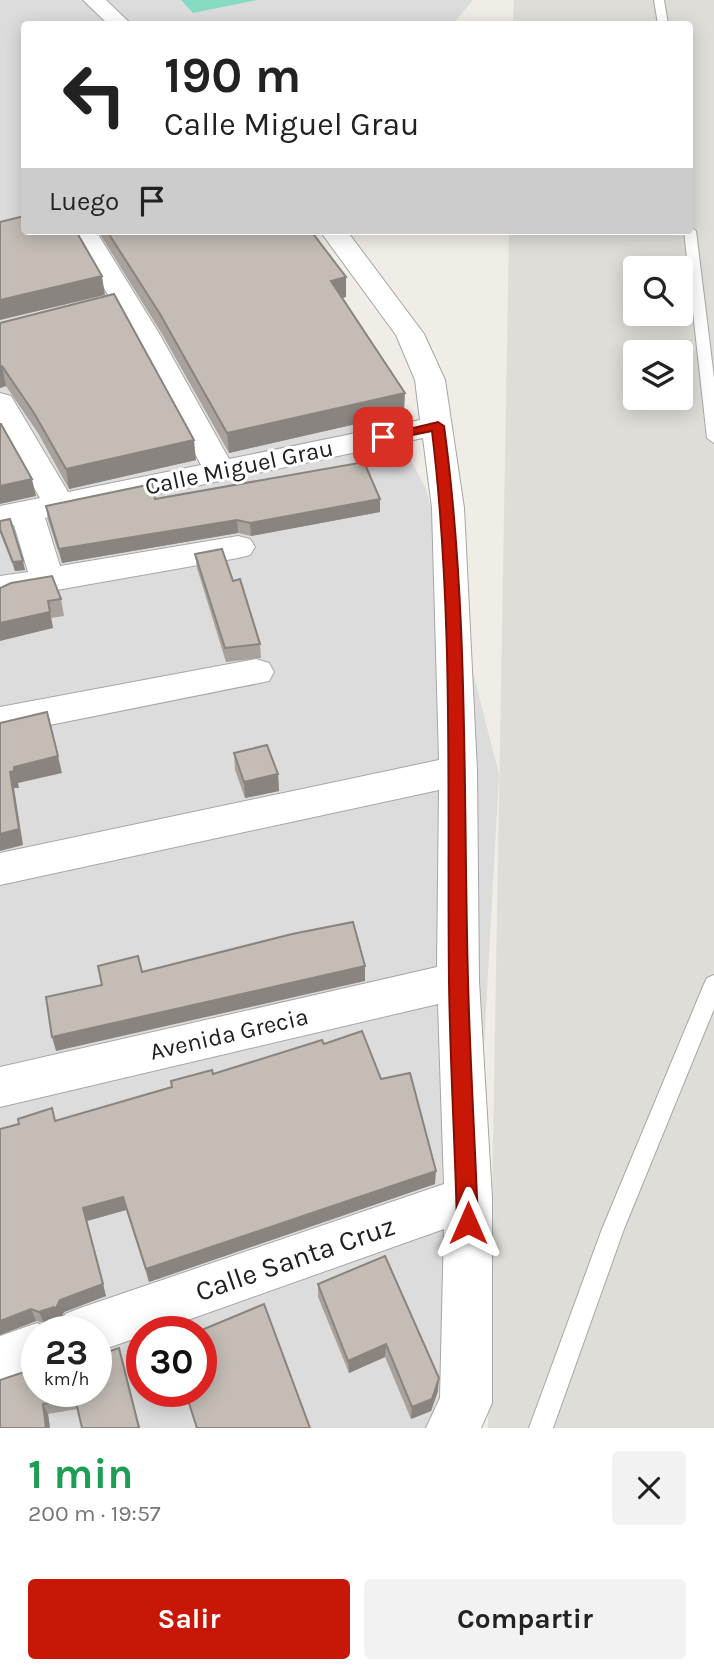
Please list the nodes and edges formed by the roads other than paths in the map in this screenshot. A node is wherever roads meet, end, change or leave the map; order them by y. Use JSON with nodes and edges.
{"nodes":[{"id":1,"x":94,"y":0,"type":"edge"},
{"id":2,"x":659,"y":0,"type":"edge"},
{"id":3,"x":117,"y":21,"type":"edge"},
{"id":4,"x":662,"y":21,"type":"edge"},
{"id":5,"x":85,"y":235,"type":"edge"},
{"id":6,"x":336,"y":235,"type":"edge"},
{"id":7,"x":690,"y":235,"type":"edge"},
{"id":8,"x":0,"y":402,"type":"edge"},
{"id":9,"x":438,"y":426,"type":"junction"},
{"id":10,"x":714,"y":439,"type":"edge"},
{"id":11,"x":220,"y":471,"type":"junction"},
{"id":12,"x":59,"y":504,"type":"junction"},
{"id":13,"x":13,"y":514,"type":"edge"},
{"id":14,"x":238,"y":547,"type":"dead end"},
{"id":15,"x":47,"y":578,"type":"junction"},
{"id":16,"x":0,"y":588,"type":"edge"},
{"id":17,"x":256,"y":672,"type":"dead end"},
{"id":18,"x":0,"y":721,"type":"edge"},
{"id":19,"x":458,"y":772,"type":"junction"},
{"id":20,"x":0,"y":869,"type":"edge"},
{"id":21,"x":458,"y":981,"type":"junction"},
{"id":22,"x":714,"y":984,"type":"edge"},
{"id":23,"x":0,"y":1087,"type":"edge"},
{"id":24,"x":468,"y":1198,"type":"junction"},
{"id":25,"x":112,"y":1322,"type":"edge"},
{"id":26,"x":21,"y":1354,"type":"edge"},
{"id":27,"x":0,"y":1361,"type":"edge"},
{"id":28,"x":452,"y":1428,"type":"edge"},
{"id":29,"x":541,"y":1428,"type":"edge"}],
"edges":[{"from":1,"to":3,"type":"street"},
{"from":2,"to":4,"type":"lane"},
{"from":5,"to":11,"type":"street"},
{"from":6,"to":9,"type":"street"},
{"from":7,"to":10,"type":"lane"},
{"from":8,"to":12,"type":"street"},
{"from":9,"to":11,"type":"street","name":"Calle Miguel Grau"},
{"from":9,"to":19,"type":"street"},
{"from":11,"to":12,"type":"street","name":"Calle Miguel Grau"},
{"from":12,"to":13,"type":"street","name":"Calle Miguel Grau"},
{"from":13,"to":15,"type":"street"},
{"from":14,"to":15,"type":"street"},
{"from":15,"to":16,"type":"street"},
{"from":17,"to":18,"type":"street"},
{"from":19,"to":20,"type":"street"},
{"from":19,"to":21,"type":"street"},
{"from":21,"to":23,"type":"street","name":"Avenida Grecia"},
{"from":21,"to":24,"type":"street"},
{"from":22,"to":29,"type":"lane"},
{"from":24,"to":25,"type":"street","name":"Calle Santa Cruz"},
{"from":24,"to":28,"type":"street"},
{"from":26,"to":27,"type":"street"}]}
